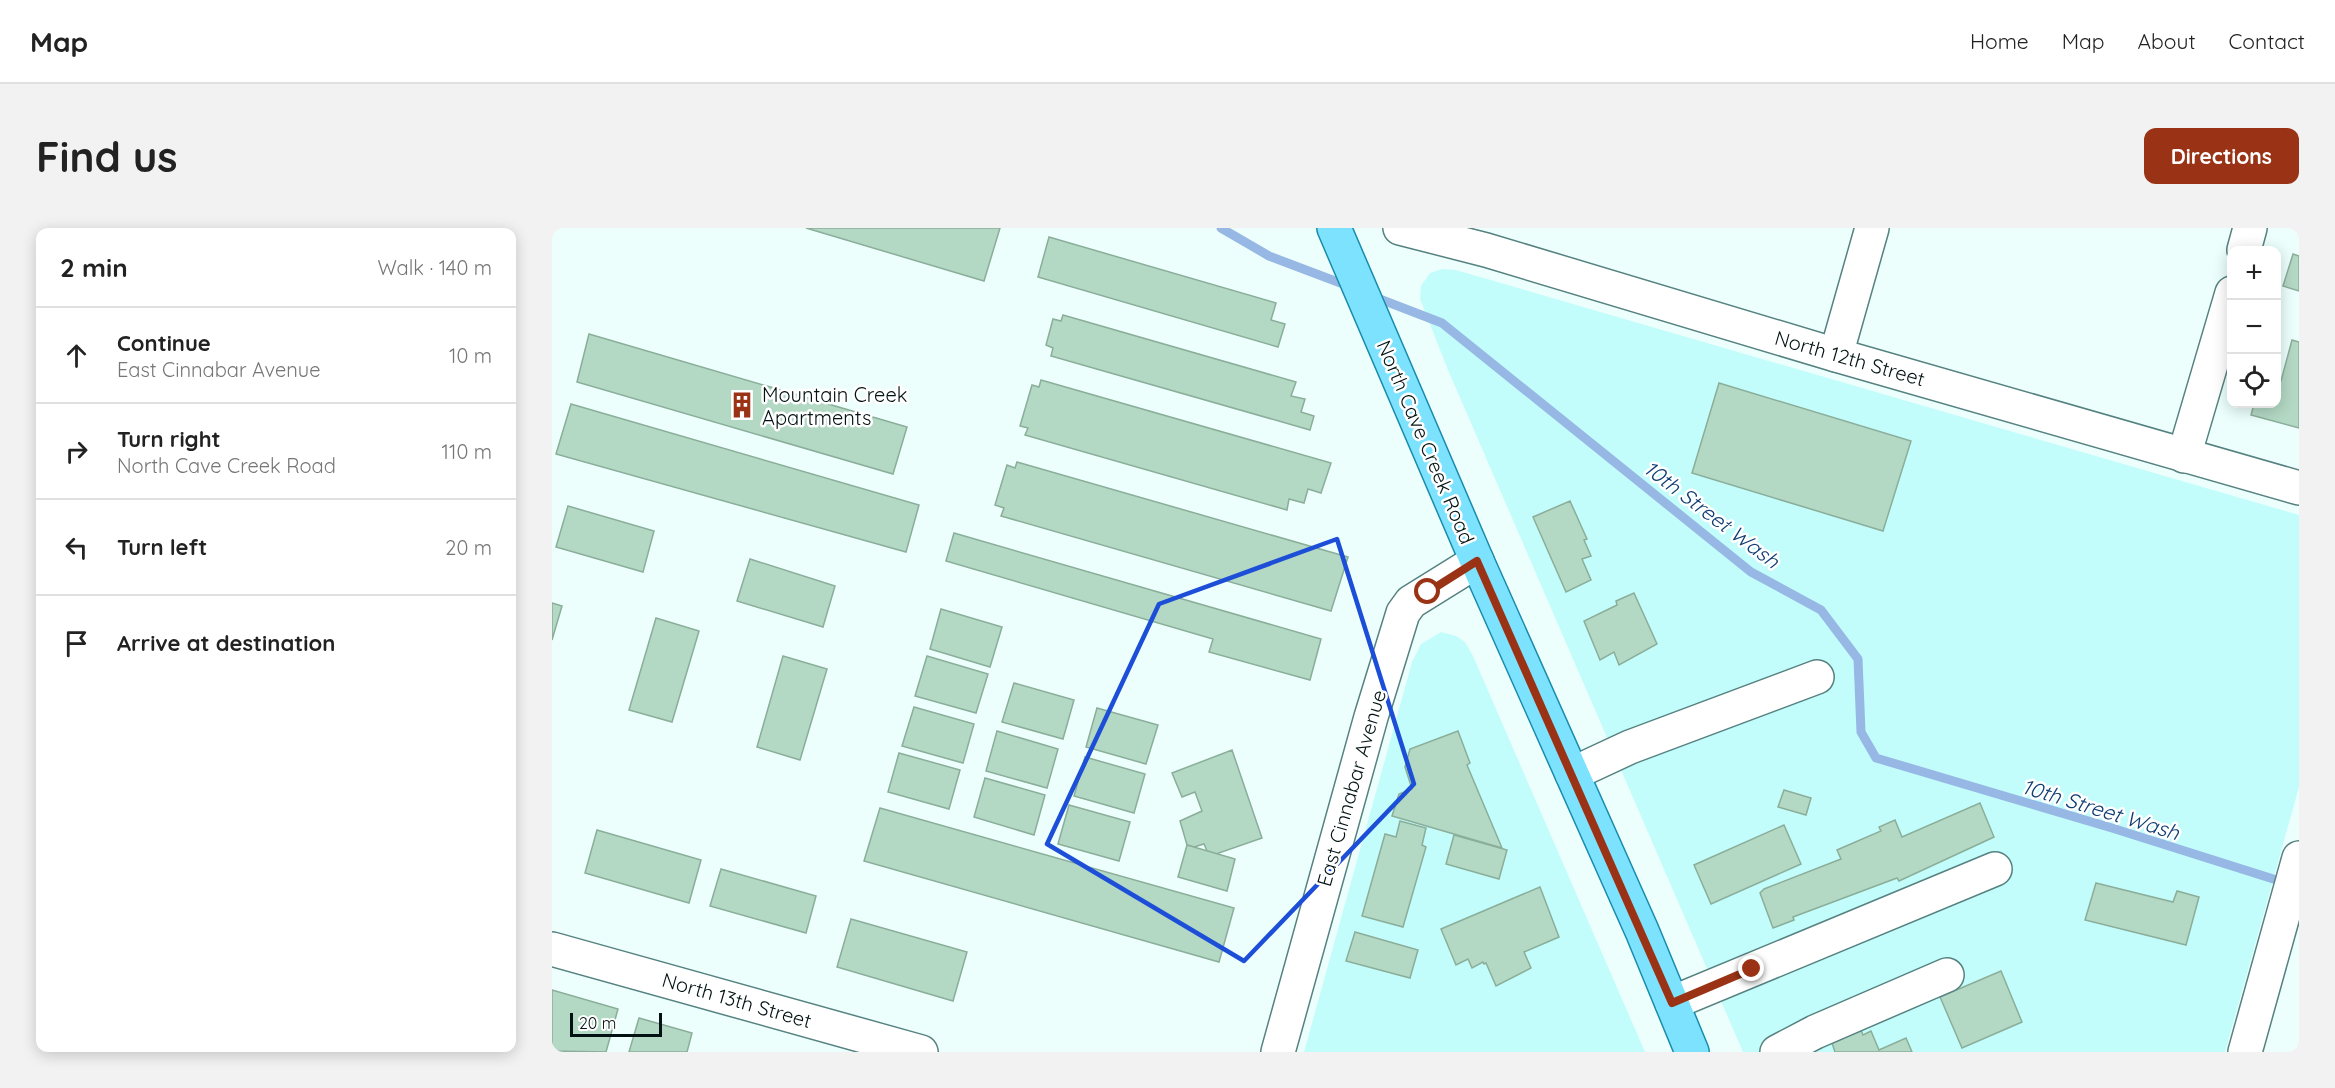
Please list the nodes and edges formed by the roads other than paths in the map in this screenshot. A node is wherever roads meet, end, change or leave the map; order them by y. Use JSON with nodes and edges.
{"nodes":[{"id":1,"x":1400,"y":228,"type":"edge"},
{"id":2,"x":1872,"y":228,"type":"edge"},
{"id":3,"x":2250,"y":228,"type":"edge"},
{"id":4,"x":1337,"y":236,"type":"edge"},
{"id":5,"x":1489,"y":239,"type":"edge"},
{"id":6,"x":2245,"y":246,"type":"edge"},
{"id":7,"x":2230,"y":300,"type":"edge"},
{"id":8,"x":1836,"y":355,"type":"junction"},
{"id":9,"x":2184,"y":456,"type":"junction"},
{"id":10,"x":2299,"y":488,"type":"edge"},
{"id":11,"x":1477,"y":561,"type":"junction"},
{"id":12,"x":1818,"y":677,"type":"dead end"},
{"id":13,"x":1572,"y":774,"type":"junction"},
{"id":14,"x":2299,"y":858,"type":"edge"},
{"id":15,"x":1995,"y":869,"type":"dead end"},
{"id":16,"x":552,"y":949,"type":"edge"},
{"id":17,"x":1947,"y":975,"type":"dead end"},
{"id":18,"x":1672,"y":1003,"type":"junction"},
{"id":19,"x":921,"y":1052,"type":"edge"},
{"id":20,"x":1278,"y":1052,"type":"edge"},
{"id":21,"x":1692,"y":1052,"type":"edge"},
{"id":22,"x":1777,"y":1052,"type":"edge"},
{"id":23,"x":2245,"y":1052,"type":"edge"}],
"edges":[{"from":1,"to":5,"type":"street","name":"North 12th Street"},
{"from":2,"to":8,"type":"street"},
{"from":3,"to":6,"type":"street"},
{"from":4,"to":11,"type":"main road","name":"North Cave Creek Road"},
{"from":5,"to":8,"type":"street","name":"North 12th Street"},
{"from":7,"to":9,"type":"street"},
{"from":8,"to":9,"type":"street","name":"North 12th Street"},
{"from":9,"to":10,"type":"street","name":"North 12th Street"},
{"from":11,"to":13,"type":"main road","name":"North Cave Creek Road"},
{"from":11,"to":20,"type":"street","name":"East Cinnabar Avenue"},
{"from":12,"to":13,"type":"street"},
{"from":13,"to":18,"type":"main road","name":"North Cave Creek Road"},
{"from":14,"to":23,"type":"street"},
{"from":15,"to":18,"type":"street"},
{"from":16,"to":19,"type":"street","name":"North 13th Street"},
{"from":17,"to":22,"type":"street"},
{"from":18,"to":21,"type":"main road","name":"North Cave Creek Road"}]}
